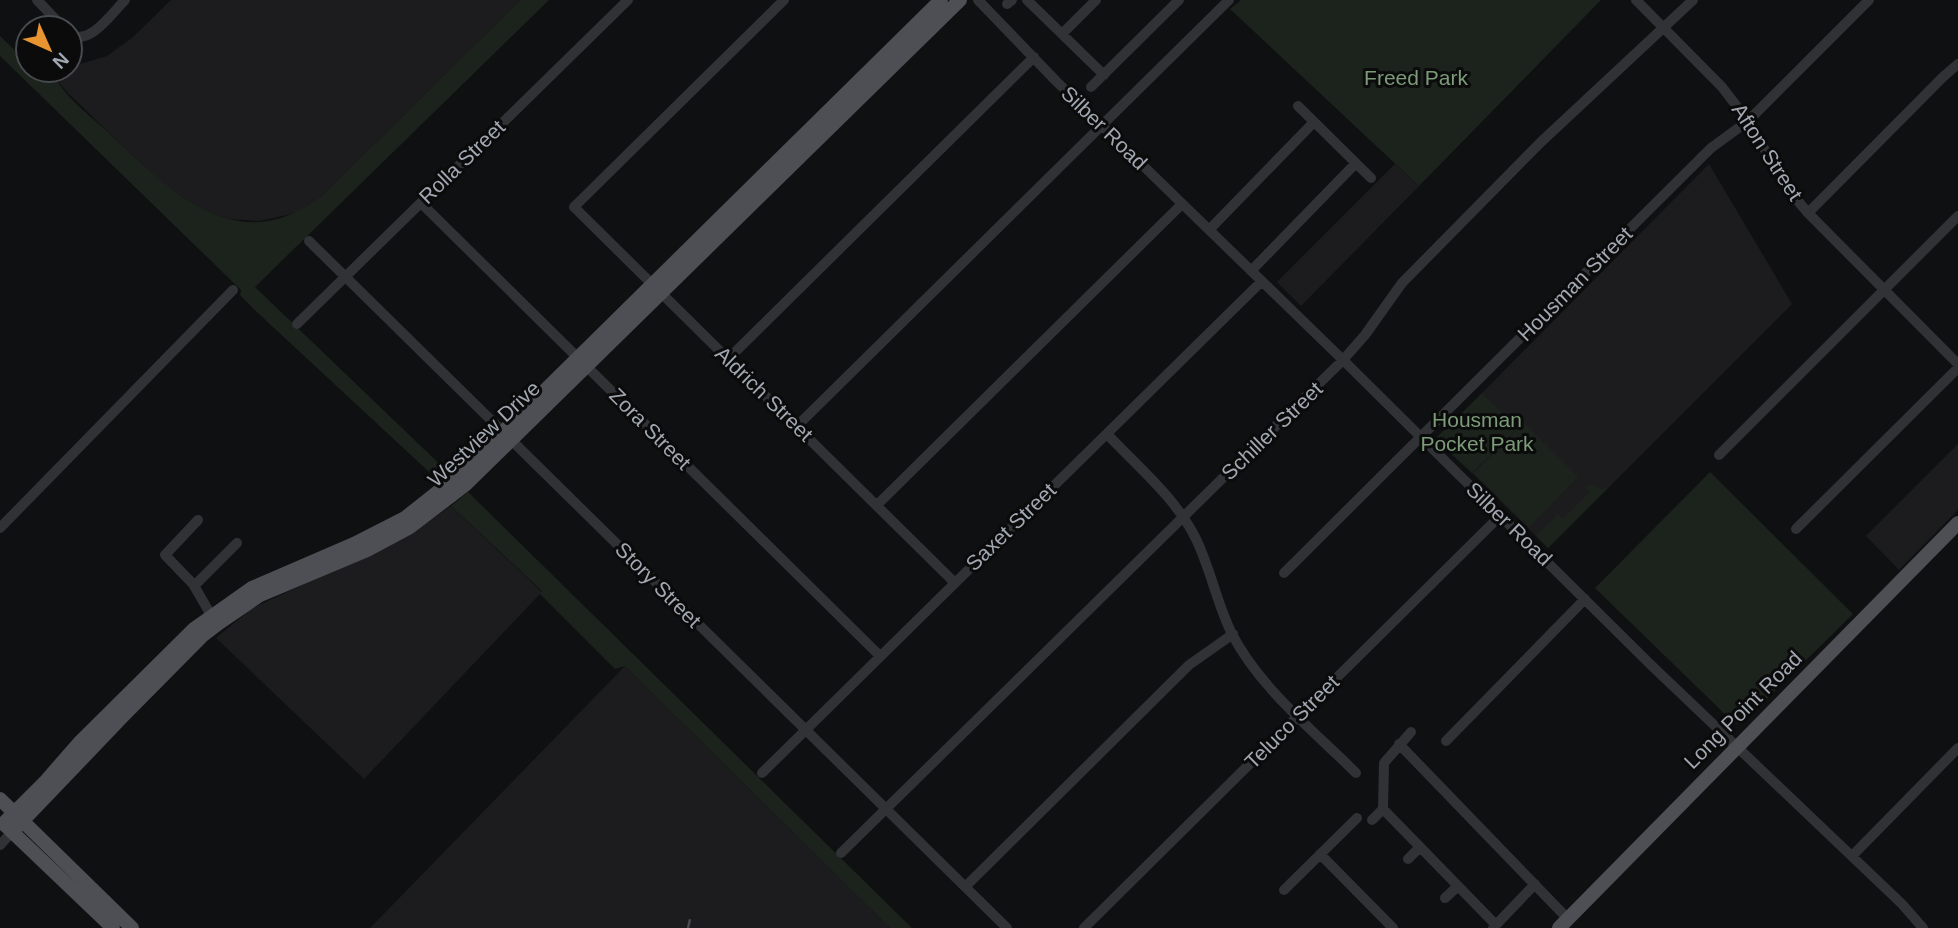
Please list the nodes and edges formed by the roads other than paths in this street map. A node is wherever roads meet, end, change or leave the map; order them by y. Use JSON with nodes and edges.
{"nodes":[{"id":1,"x":37,"y":0,"type":"edge"},
{"id":2,"x":125,"y":0,"type":"edge"},
{"id":3,"x":628,"y":0,"type":"edge"},
{"id":4,"x":784,"y":0,"type":"edge"},
{"id":5,"x":941,"y":0,"type":"edge"},
{"id":6,"x":960,"y":0,"type":"edge"},
{"id":7,"x":978,"y":0,"type":"edge"},
{"id":8,"x":1027,"y":0,"type":"edge"},
{"id":9,"x":1096,"y":0,"type":"edge"},
{"id":10,"x":1179,"y":0,"type":"edge"},
{"id":11,"x":1229,"y":0,"type":"edge"},
{"id":12,"x":1636,"y":0,"type":"edge"},
{"id":13,"x":1693,"y":0,"type":"edge"},
{"id":14,"x":1869,"y":0,"type":"edge"},
{"id":15,"x":50,"y":14,"type":"edge"},
{"id":16,"x":1663,"y":28,"type":"junction"},
{"id":17,"x":1062,"y":34,"type":"junction"},
{"id":18,"x":84,"y":38,"type":"edge"},
{"id":19,"x":1034,"y":57,"type":"junction"},
{"id":20,"x":1958,"y":64,"type":"edge"},
{"id":21,"x":1104,"y":75,"type":"junction"},
{"id":22,"x":863,"y":87,"type":"junction"},
{"id":23,"x":1091,"y":88,"type":"dead end"},
{"id":24,"x":1297,"y":106,"type":"dead end"},
{"id":25,"x":1748,"y":121,"type":"junction"},
{"id":26,"x":1314,"y":122,"type":"junction"},
{"id":27,"x":1103,"y":126,"type":"junction"},
{"id":28,"x":1356,"y":163,"type":"junction"},
{"id":29,"x":1371,"y":178,"type":"dead end"},
{"id":30,"x":421,"y":203,"type":"junction"},
{"id":31,"x":1182,"y":204,"type":"junction"},
{"id":32,"x":1808,"y":213,"type":"junction"},
{"id":33,"x":1958,"y":216,"type":"edge"},
{"id":34,"x":1209,"y":230,"type":"junction"},
{"id":35,"x":309,"y":241,"type":"dead end"},
{"id":36,"x":1251,"y":271,"type":"junction"},
{"id":37,"x":345,"y":277,"type":"junction"},
{"id":38,"x":1261,"y":282,"type":"junction"},
{"id":39,"x":656,"y":289,"type":"junction"},
{"id":40,"x":1885,"y":289,"type":"junction"},
{"id":41,"x":233,"y":290,"type":"dead end"},
{"id":42,"x":297,"y":324,"type":"dead end"},
{"id":43,"x":728,"y":359,"type":"junction"},
{"id":44,"x":1343,"y":360,"type":"junction"},
{"id":45,"x":582,"y":361,"type":"junction"},
{"id":46,"x":1958,"y":365,"type":"edge"},
{"id":47,"x":797,"y":426,"type":"junction"},
{"id":48,"x":1107,"y":434,"type":"junction"},
{"id":49,"x":507,"y":436,"type":"junction"},
{"id":50,"x":1421,"y":439,"type":"junction"},
{"id":51,"x":1720,"y":455,"type":"dead end"},
{"id":52,"x":877,"y":505,"type":"junction"},
{"id":53,"x":1500,"y":516,"type":"junction"},
{"id":54,"x":1183,"y":518,"type":"junction"},
{"id":55,"x":198,"y":520,"type":"dead end"},
{"id":56,"x":1958,"y":523,"type":"edge"},
{"id":57,"x":0,"y":528,"type":"edge"},
{"id":58,"x":1796,"y":530,"type":"dead end"},
{"id":59,"x":237,"y":543,"type":"dead end"},
{"id":60,"x":1284,"y":573,"type":"dead end"},
{"id":61,"x":954,"y":582,"type":"junction"},
{"id":62,"x":194,"y":586,"type":"junction"},
{"id":63,"x":1585,"y":600,"type":"junction"},
{"id":64,"x":211,"y":615,"type":"junction"},
{"id":65,"x":1233,"y":634,"type":"junction"},
{"id":66,"x":879,"y":655,"type":"junction"},
{"id":67,"x":1299,"y":716,"type":"junction"},
{"id":68,"x":805,"y":731,"type":"junction"},
{"id":69,"x":1411,"y":732,"type":"dead end"},
{"id":70,"x":1446,"y":741,"type":"dead end"},
{"id":71,"x":1399,"y":744,"type":"junction"},
{"id":72,"x":1737,"y":747,"type":"junction"},
{"id":73,"x":1958,"y":748,"type":"edge"},
{"id":74,"x":762,"y":773,"type":"dead end"},
{"id":75,"x":1356,"y":773,"type":"dead end"},
{"id":76,"x":0,"y":799,"type":"edge"},
{"id":77,"x":887,"y":808,"type":"junction"},
{"id":78,"x":1383,"y":809,"type":"junction"},
{"id":79,"x":19,"y":817,"type":"junction"},
{"id":80,"x":1357,"y":818,"type":"dead end"},
{"id":81,"x":1371,"y":820,"type":"dead end"},
{"id":82,"x":4,"y":826,"type":"edge"},
{"id":83,"x":0,"y":845,"type":"edge"},
{"id":84,"x":1420,"y":847,"type":"junction"},
{"id":85,"x":841,"y":853,"type":"dead end"},
{"id":86,"x":1321,"y":854,"type":"junction"},
{"id":87,"x":1852,"y":856,"type":"junction"},
{"id":88,"x":1408,"y":859,"type":"dead end"},
{"id":89,"x":1535,"y":884,"type":"junction"},
{"id":90,"x":966,"y":886,"type":"junction"},
{"id":91,"x":1458,"y":886,"type":"junction"},
{"id":92,"x":1284,"y":890,"type":"dead end"},
{"id":93,"x":1445,"y":898,"type":"dead end"},
{"id":94,"x":1564,"y":923,"type":"edge"},
{"id":95,"x":1495,"y":927,"type":"edge"},
{"id":96,"x":113,"y":928,"type":"edge"},
{"id":97,"x":132,"y":928,"type":"edge"},
{"id":98,"x":1007,"y":928,"type":"edge"},
{"id":99,"x":1084,"y":928,"type":"edge"},
{"id":100,"x":1393,"y":928,"type":"edge"},
{"id":101,"x":1923,"y":928,"type":"edge"}],
"edges":[{"from":1,"to":15,"type":"street"},
{"from":2,"to":18,"type":"street"},
{"from":3,"to":30,"type":"street","name":"Rolla Street"},
{"from":4,"to":39,"type":"street","name":"Aldrich Street"},
{"from":5,"to":22,"type":"main road","name":"Westview Drive"},
{"from":6,"to":22,"type":"main road","name":"Westview Drive"},
{"from":7,"to":19,"type":"street","name":"Silber Road"},
{"from":8,"to":17,"type":"street"},
{"from":9,"to":17,"type":"street"},
{"from":10,"to":21,"type":"street"},
{"from":11,"to":27,"type":"street"},
{"from":12,"to":16,"type":"street","name":"Afton Street"},
{"from":13,"to":16,"type":"street","name":"Schiller Street"},
{"from":14,"to":25,"type":"street","name":"Housman Street"},
{"from":16,"to":25,"type":"street","name":"Afton Street"},
{"from":16,"to":44,"type":"street","name":"Schiller Street"},
{"from":17,"to":21,"type":"street"},
{"from":19,"to":27,"type":"street","name":"Silber Road"},
{"from":19,"to":43,"type":"street"},
{"from":20,"to":32,"type":"street"},
{"from":21,"to":23,"type":"street"},
{"from":22,"to":39,"type":"main road","name":"Westview Drive"},
{"from":24,"to":26,"type":"street"},
{"from":25,"to":32,"type":"street","name":"Afton Street"},
{"from":25,"to":50,"type":"street","name":"Housman Street"},
{"from":26,"to":28,"type":"street"},
{"from":26,"to":34,"type":"street"},
{"from":27,"to":31,"type":"street","name":"Silber Road"},
{"from":27,"to":47,"type":"street"},
{"from":28,"to":29,"type":"street"},
{"from":28,"to":36,"type":"street"},
{"from":30,"to":37,"type":"street","name":"Rolla Street"},
{"from":30,"to":45,"type":"street","name":"Zora Street"},
{"from":31,"to":34,"type":"street","name":"Silber Road"},
{"from":31,"to":52,"type":"street"},
{"from":32,"to":40,"type":"street","name":"Afton Street"},
{"from":33,"to":40,"type":"street"},
{"from":34,"to":36,"type":"street","name":"Silber Road"},
{"from":35,"to":37,"type":"street","name":"Story Street"},
{"from":36,"to":38,"type":"street","name":"Silber Road"},
{"from":37,"to":42,"type":"street","name":"Rolla Street"},
{"from":37,"to":49,"type":"street","name":"Story Street"},
{"from":38,"to":44,"type":"street","name":"Silber Road"},
{"from":38,"to":48,"type":"street","name":"Saxet Street"},
{"from":39,"to":43,"type":"street","name":"Aldrich Street"},
{"from":39,"to":45,"type":"main road","name":"Westview Drive"},
{"from":40,"to":46,"type":"street","name":"Afton Street"},
{"from":40,"to":51,"type":"street"},
{"from":41,"to":57,"type":"street"},
{"from":43,"to":47,"type":"street","name":"Aldrich Street"},
{"from":44,"to":50,"type":"street","name":"Silber Road"},
{"from":44,"to":54,"type":"street","name":"Schiller Street"},
{"from":45,"to":49,"type":"main road","name":"Westview Drive"},
{"from":45,"to":66,"type":"street","name":"Zora Street"},
{"from":46,"to":58,"type":"street"},
{"from":47,"to":52,"type":"street","name":"Aldrich Street"},
{"from":48,"to":54,"type":"street"},
{"from":48,"to":61,"type":"street","name":"Saxet Street"},
{"from":49,"to":64,"type":"main road","name":"Westview Drive"},
{"from":49,"to":68,"type":"street","name":"Story Street"},
{"from":49,"to":79,"type":"main road","name":"Westview Drive"},
{"from":50,"to":53,"type":"street","name":"Silber Road"},
{"from":50,"to":60,"type":"street","name":"Housman Street"},
{"from":52,"to":61,"type":"street","name":"Aldrich Street"},
{"from":53,"to":63,"type":"street","name":"Silber Road"},
{"from":53,"to":67,"type":"street","name":"Teluco Street"},
{"from":54,"to":65,"type":"street"},
{"from":54,"to":77,"type":"street","name":"Schiller Street"},
{"from":55,"to":62,"type":"street"},
{"from":56,"to":72,"type":"main road","name":"Long Point Road"},
{"from":59,"to":62,"type":"street"},
{"from":61,"to":66,"type":"street","name":"Saxet Street"},
{"from":62,"to":64,"type":"street"},
{"from":63,"to":70,"type":"street"},
{"from":63,"to":72,"type":"street","name":"Silber Road"},
{"from":64,"to":79,"type":"main road","name":"Westview Drive"},
{"from":65,"to":67,"type":"street"},
{"from":65,"to":90,"type":"street"},
{"from":66,"to":68,"type":"street","name":"Saxet Street"},
{"from":67,"to":75,"type":"street"},
{"from":67,"to":99,"type":"street","name":"Teluco Street"},
{"from":68,"to":74,"type":"street","name":"Saxet Street"},
{"from":68,"to":77,"type":"street","name":"Story Street"},
{"from":69,"to":71,"type":"street"},
{"from":71,"to":78,"type":"street"},
{"from":71,"to":89,"type":"street"},
{"from":72,"to":87,"type":"street","name":"Silber Road"},
{"from":72,"to":94,"type":"main road","name":"Long Point Road"},
{"from":73,"to":87,"type":"street"},
{"from":76,"to":79,"type":"main road"},
{"from":77,"to":85,"type":"street","name":"Schiller Street"},
{"from":77,"to":90,"type":"street","name":"Story Street"},
{"from":78,"to":81,"type":"street"},
{"from":78,"to":84,"type":"street"},
{"from":79,"to":82,"type":"main road","name":"Westview Drive"},
{"from":79,"to":97,"type":"main road"},
{"from":80,"to":86,"type":"street"},
{"from":82,"to":83,"type":"street","name":"Westview Drive"},
{"from":82,"to":96,"type":"main road"},
{"from":84,"to":88,"type":"street"},
{"from":84,"to":91,"type":"street"},
{"from":86,"to":92,"type":"street"},
{"from":86,"to":100,"type":"street"},
{"from":87,"to":101,"type":"street","name":"Silber Road"},
{"from":89,"to":94,"type":"street"},
{"from":89,"to":95,"type":"street"},
{"from":90,"to":98,"type":"street","name":"Story Street"},
{"from":91,"to":93,"type":"street"},
{"from":91,"to":95,"type":"street"}]}
